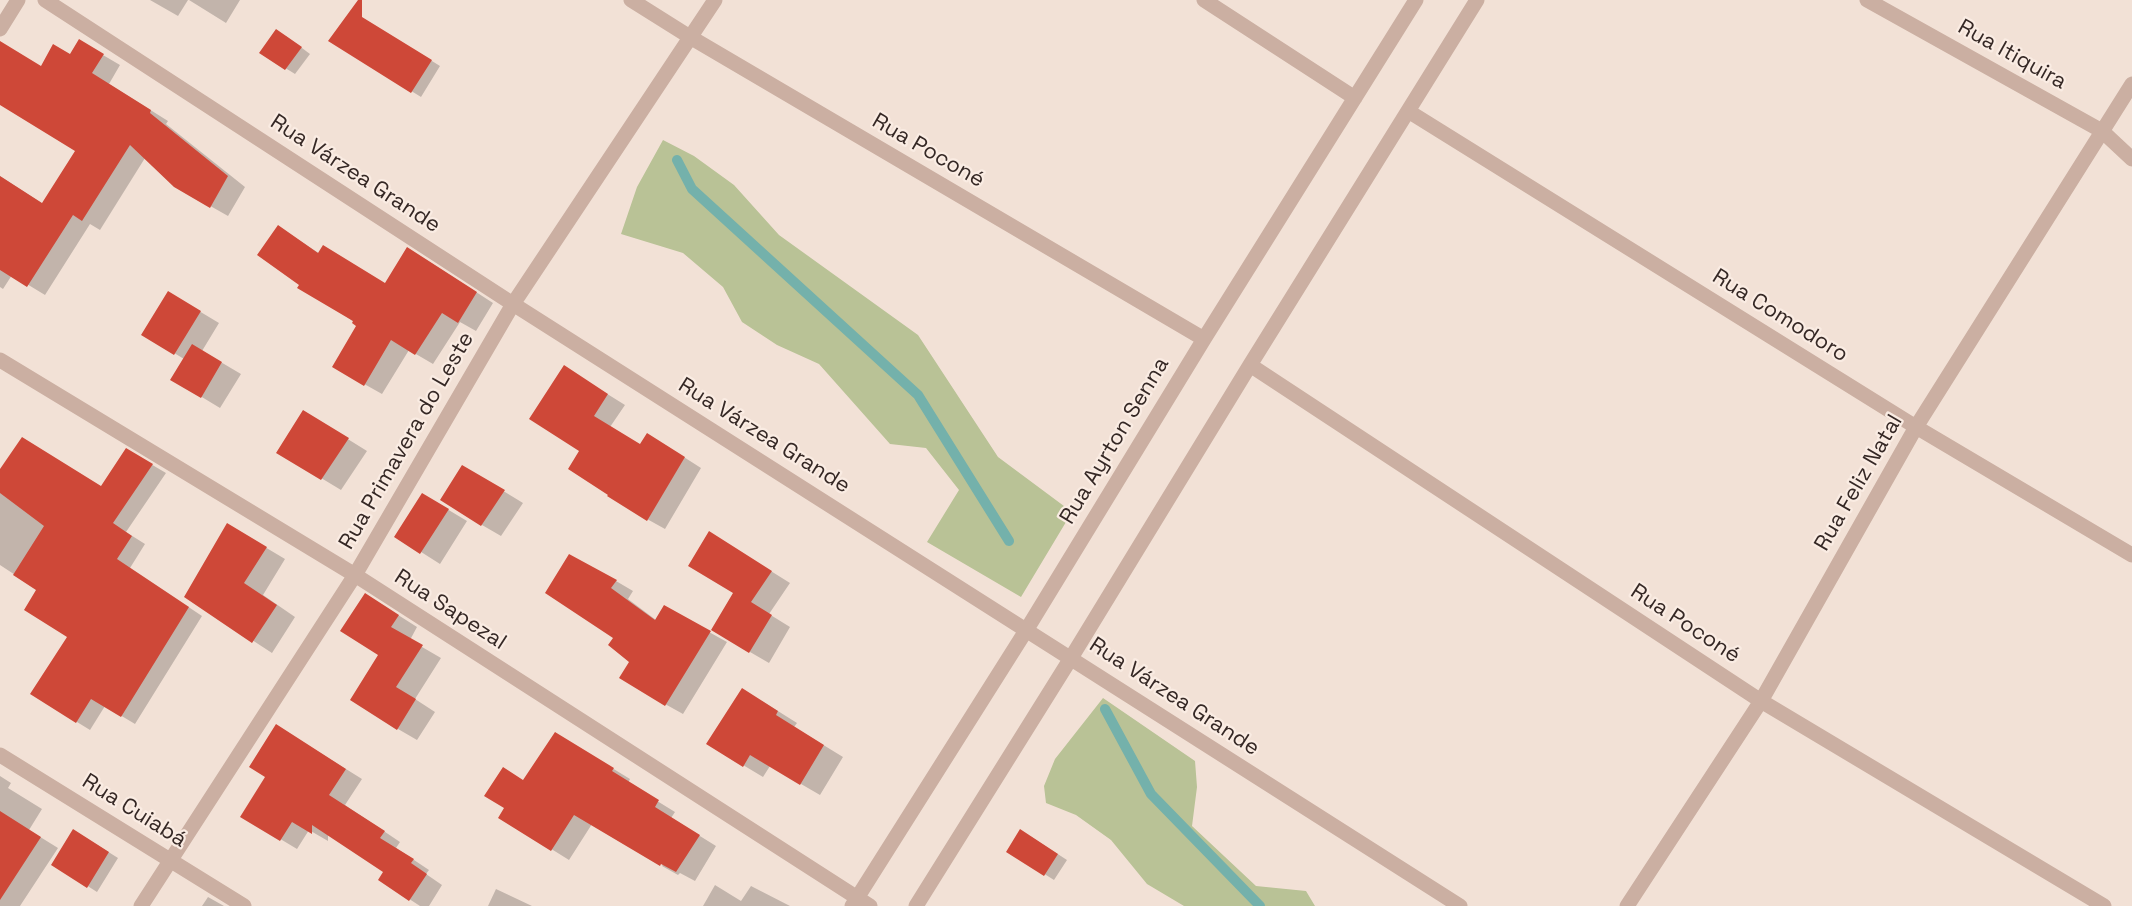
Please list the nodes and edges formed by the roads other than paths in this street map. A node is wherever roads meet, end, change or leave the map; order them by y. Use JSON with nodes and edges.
{"nodes":[{"id":1,"x":18,"y":0,"type":"edge"},
{"id":2,"x":45,"y":0,"type":"edge"},
{"id":3,"x":631,"y":0,"type":"edge"},
{"id":4,"x":715,"y":0,"type":"edge"},
{"id":5,"x":1204,"y":0,"type":"edge"},
{"id":6,"x":1416,"y":0,"type":"edge"},
{"id":7,"x":1477,"y":0,"type":"edge"},
{"id":8,"x":1867,"y":0,"type":"edge"},
{"id":9,"x":0,"y":28,"type":"edge"},
{"id":10,"x":690,"y":38,"type":"junction"},
{"id":11,"x":2132,"y":84,"type":"edge"},
{"id":12,"x":1355,"y":98,"type":"junction"},
{"id":13,"x":1408,"y":111,"type":"junction"},
{"id":14,"x":2103,"y":131,"type":"junction"},
{"id":15,"x":2132,"y":159,"type":"edge"},
{"id":16,"x":513,"y":304,"type":"junction"},
{"id":17,"x":1204,"y":339,"type":"junction"},
{"id":18,"x":0,"y":360,"type":"edge"},
{"id":19,"x":1250,"y":365,"type":"junction"},
{"id":20,"x":1916,"y":427,"type":"junction"},
{"id":21,"x":2132,"y":555,"type":"edge"},
{"id":22,"x":355,"y":575,"type":"junction"},
{"id":23,"x":1027,"y":629,"type":"junction"},
{"id":24,"x":1071,"y":658,"type":"junction"},
{"id":25,"x":1761,"y":701,"type":"junction"},
{"id":26,"x":0,"y":755,"type":"edge"},
{"id":27,"x":171,"y":860,"type":"junction"},
{"id":28,"x":860,"y":903,"type":"edge"},
{"id":29,"x":141,"y":906,"type":"edge"},
{"id":30,"x":244,"y":906,"type":"edge"},
{"id":31,"x":916,"y":906,"type":"edge"},
{"id":32,"x":1460,"y":906,"type":"edge"},
{"id":33,"x":1627,"y":906,"type":"edge"},
{"id":34,"x":2104,"y":906,"type":"edge"}],
"edges":[{"from":1,"to":9,"type":"street"},
{"from":2,"to":16,"type":"street","name":"Rua Várzea Grande"},
{"from":3,"to":10,"type":"street","name":"Rua Poconé"},
{"from":4,"to":10,"type":"street","name":"Rua Primavera do Leste"},
{"from":5,"to":12,"type":"street"},
{"from":6,"to":12,"type":"street","name":"Rua Ayrton Senna"},
{"from":7,"to":13,"type":"street"},
{"from":8,"to":14,"type":"street","name":"Rua Itiquira"},
{"from":10,"to":16,"type":"street","name":"Rua Primavera do Leste"},
{"from":10,"to":17,"type":"street","name":"Rua Poconé"},
{"from":11,"to":14,"type":"street","name":"Rua Feliz Natal"},
{"from":12,"to":17,"type":"street","name":"Rua Ayrton Senna"},
{"from":13,"to":19,"type":"street"},
{"from":13,"to":20,"type":"street","name":"Rua Comodoro"},
{"from":14,"to":15,"type":"street","name":"Rua Itiquira"},
{"from":14,"to":20,"type":"street","name":"Rua Feliz Natal"},
{"from":16,"to":22,"type":"street","name":"Rua Primavera do Leste"},
{"from":16,"to":23,"type":"street","name":"Rua Várzea Grande"},
{"from":17,"to":23,"type":"street","name":"Rua Ayrton Senna"},
{"from":18,"to":22,"type":"street","name":"Rua Sapezal"},
{"from":19,"to":24,"type":"street"},
{"from":19,"to":25,"type":"street","name":"Rua Poconé"},
{"from":20,"to":21,"type":"street","name":"Rua Comodoro"},
{"from":20,"to":25,"type":"street","name":"Rua Feliz Natal"},
{"from":22,"to":27,"type":"street","name":"Rua Primavera do Leste"},
{"from":22,"to":28,"type":"street","name":"Rua Sapezal"},
{"from":23,"to":24,"type":"street","name":"Rua Várzea Grande"},
{"from":23,"to":28,"type":"street","name":"Rua Ayrton Senna"},
{"from":24,"to":31,"type":"street"},
{"from":24,"to":32,"type":"street","name":"Rua Várzea Grande"},
{"from":25,"to":33,"type":"street","name":"Rua Feliz Natal"},
{"from":25,"to":34,"type":"street","name":"Rua Poconé"},
{"from":26,"to":27,"type":"street","name":"Rua Cuiabá"},
{"from":27,"to":29,"type":"street","name":"Rua Primavera do Leste"},
{"from":27,"to":30,"type":"street","name":"Rua Cuiabá"}]}
